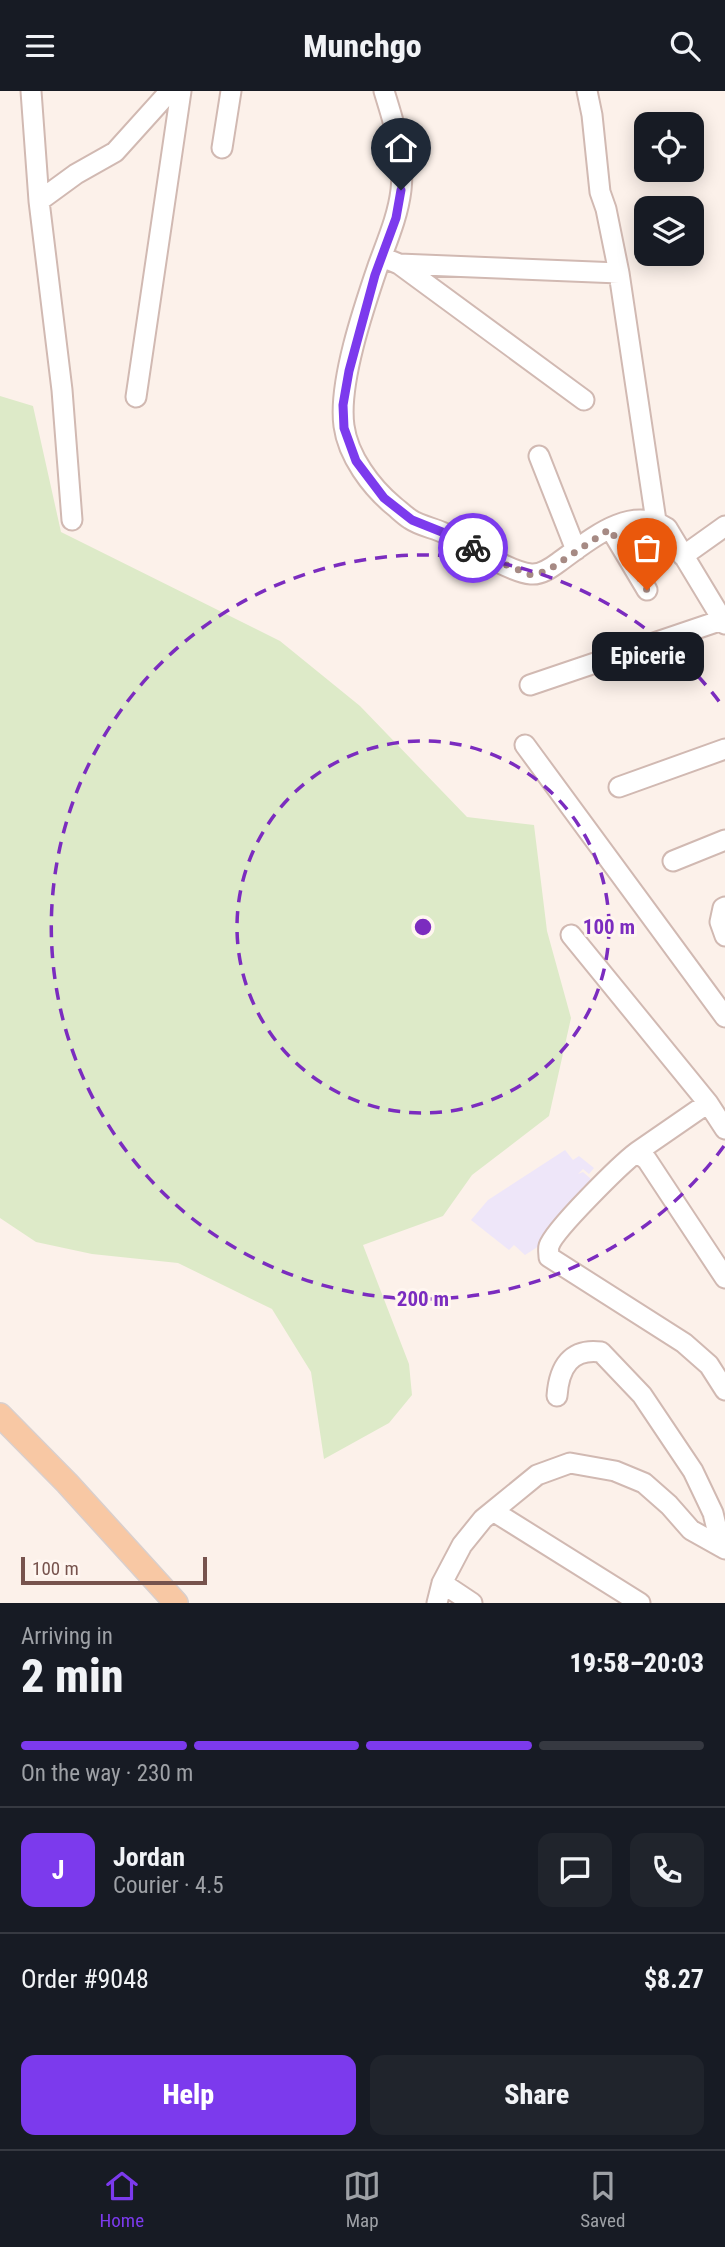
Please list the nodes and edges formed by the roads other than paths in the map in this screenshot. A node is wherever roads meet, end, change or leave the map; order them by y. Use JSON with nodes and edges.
{"nodes":[{"id":1,"x":31,"y":91,"type":"edge"},
{"id":2,"x":170,"y":91,"type":"edge"},
{"id":3,"x":181,"y":91,"type":"edge"},
{"id":4,"x":231,"y":91,"type":"edge"},
{"id":5,"x":384,"y":91,"type":"edge"},
{"id":6,"x":587,"y":91,"type":"edge"},
{"id":7,"x":222,"y":148,"type":"dead end"},
{"id":8,"x":39,"y":201,"type":"junction"},
{"id":9,"x":390,"y":260,"type":"junction"},
{"id":10,"x":619,"y":273,"type":"junction"},
{"id":11,"x":136,"y":397,"type":"dead end"},
{"id":12,"x":584,"y":400,"type":"dead end"},
{"id":13,"x":539,"y":456,"type":"dead end"},
{"id":14,"x":72,"y":520,"type":"dead end"},
{"id":15,"x":656,"y":521,"type":"junction"},
{"id":16,"x":725,"y":526,"type":"edge"},
{"id":17,"x":610,"y":529,"type":"junction"},
{"id":18,"x":576,"y":550,"type":"junction"},
{"id":19,"x":683,"y":556,"type":"junction"},
{"id":20,"x":647,"y":590,"type":"dead end"},
{"id":21,"x":724,"y":622,"type":"edge"},
{"id":22,"x":530,"y":685,"type":"dead end"},
{"id":23,"x":525,"y":745,"type":"dead end"},
{"id":24,"x":725,"y":748,"type":"edge"},
{"id":25,"x":620,"y":786,"type":"dead end"},
{"id":26,"x":725,"y":840,"type":"edge"},
{"id":27,"x":673,"y":861,"type":"dead end"},
{"id":28,"x":725,"y":907,"type":"edge"},
{"id":29,"x":571,"y":935,"type":"dead end"},
{"id":30,"x":725,"y":936,"type":"edge"},
{"id":31,"x":725,"y":1017,"type":"edge"},
{"id":32,"x":708,"y":1103,"type":"junction"},
{"id":33,"x":725,"y":1129,"type":"edge"},
{"id":34,"x":637,"y":1152,"type":"junction"},
{"id":35,"x":725,"y":1278,"type":"edge"},
{"id":36,"x":725,"y":1390,"type":"edge"},
{"id":37,"x":557,"y":1396,"type":"dead end"},
{"id":38,"x":0,"y":1415,"type":"edge"},
{"id":39,"x":494,"y":1511,"type":"junction"},
{"id":40,"x":723,"y":1548,"type":"edge"},
{"id":41,"x":440,"y":1596,"type":"edge"},
{"id":42,"x":176,"y":1603,"type":"edge"},
{"id":43,"x":472,"y":1603,"type":"edge"},
{"id":44,"x":640,"y":1603,"type":"edge"}],
"edges":[{"from":1,"to":8,"type":"street"},
{"from":2,"to":8,"type":"street"},
{"from":3,"to":11,"type":"street"},
{"from":4,"to":7,"type":"street"},
{"from":5,"to":9,"type":"street"},
{"from":6,"to":10,"type":"street"},
{"from":8,"to":14,"type":"street"},
{"from":9,"to":10,"type":"street"},
{"from":9,"to":12,"type":"street"},
{"from":9,"to":18,"type":"street"},
{"from":10,"to":15,"type":"street"},
{"from":13,"to":18,"type":"street"},
{"from":15,"to":17,"type":"street"},
{"from":15,"to":19,"type":"street"},
{"from":16,"to":19,"type":"street"},
{"from":17,"to":18,"type":"street"},
{"from":17,"to":20,"type":"street"},
{"from":19,"to":21,"type":"street"},
{"from":21,"to":22,"type":"street"},
{"from":23,"to":31,"type":"street"},
{"from":24,"to":25,"type":"street"},
{"from":26,"to":27,"type":"street"},
{"from":28,"to":30,"type":"street"},
{"from":29,"to":32,"type":"street"},
{"from":32,"to":33,"type":"street"},
{"from":32,"to":34,"type":"street"},
{"from":34,"to":35,"type":"street"},
{"from":34,"to":36,"type":"street"},
{"from":37,"to":40,"type":"street"},
{"from":38,"to":42,"type":"main road"},
{"from":39,"to":40,"type":"street"},
{"from":39,"to":41,"type":"street"},
{"from":39,"to":44,"type":"street"},
{"from":41,"to":43,"type":"street"}]}
